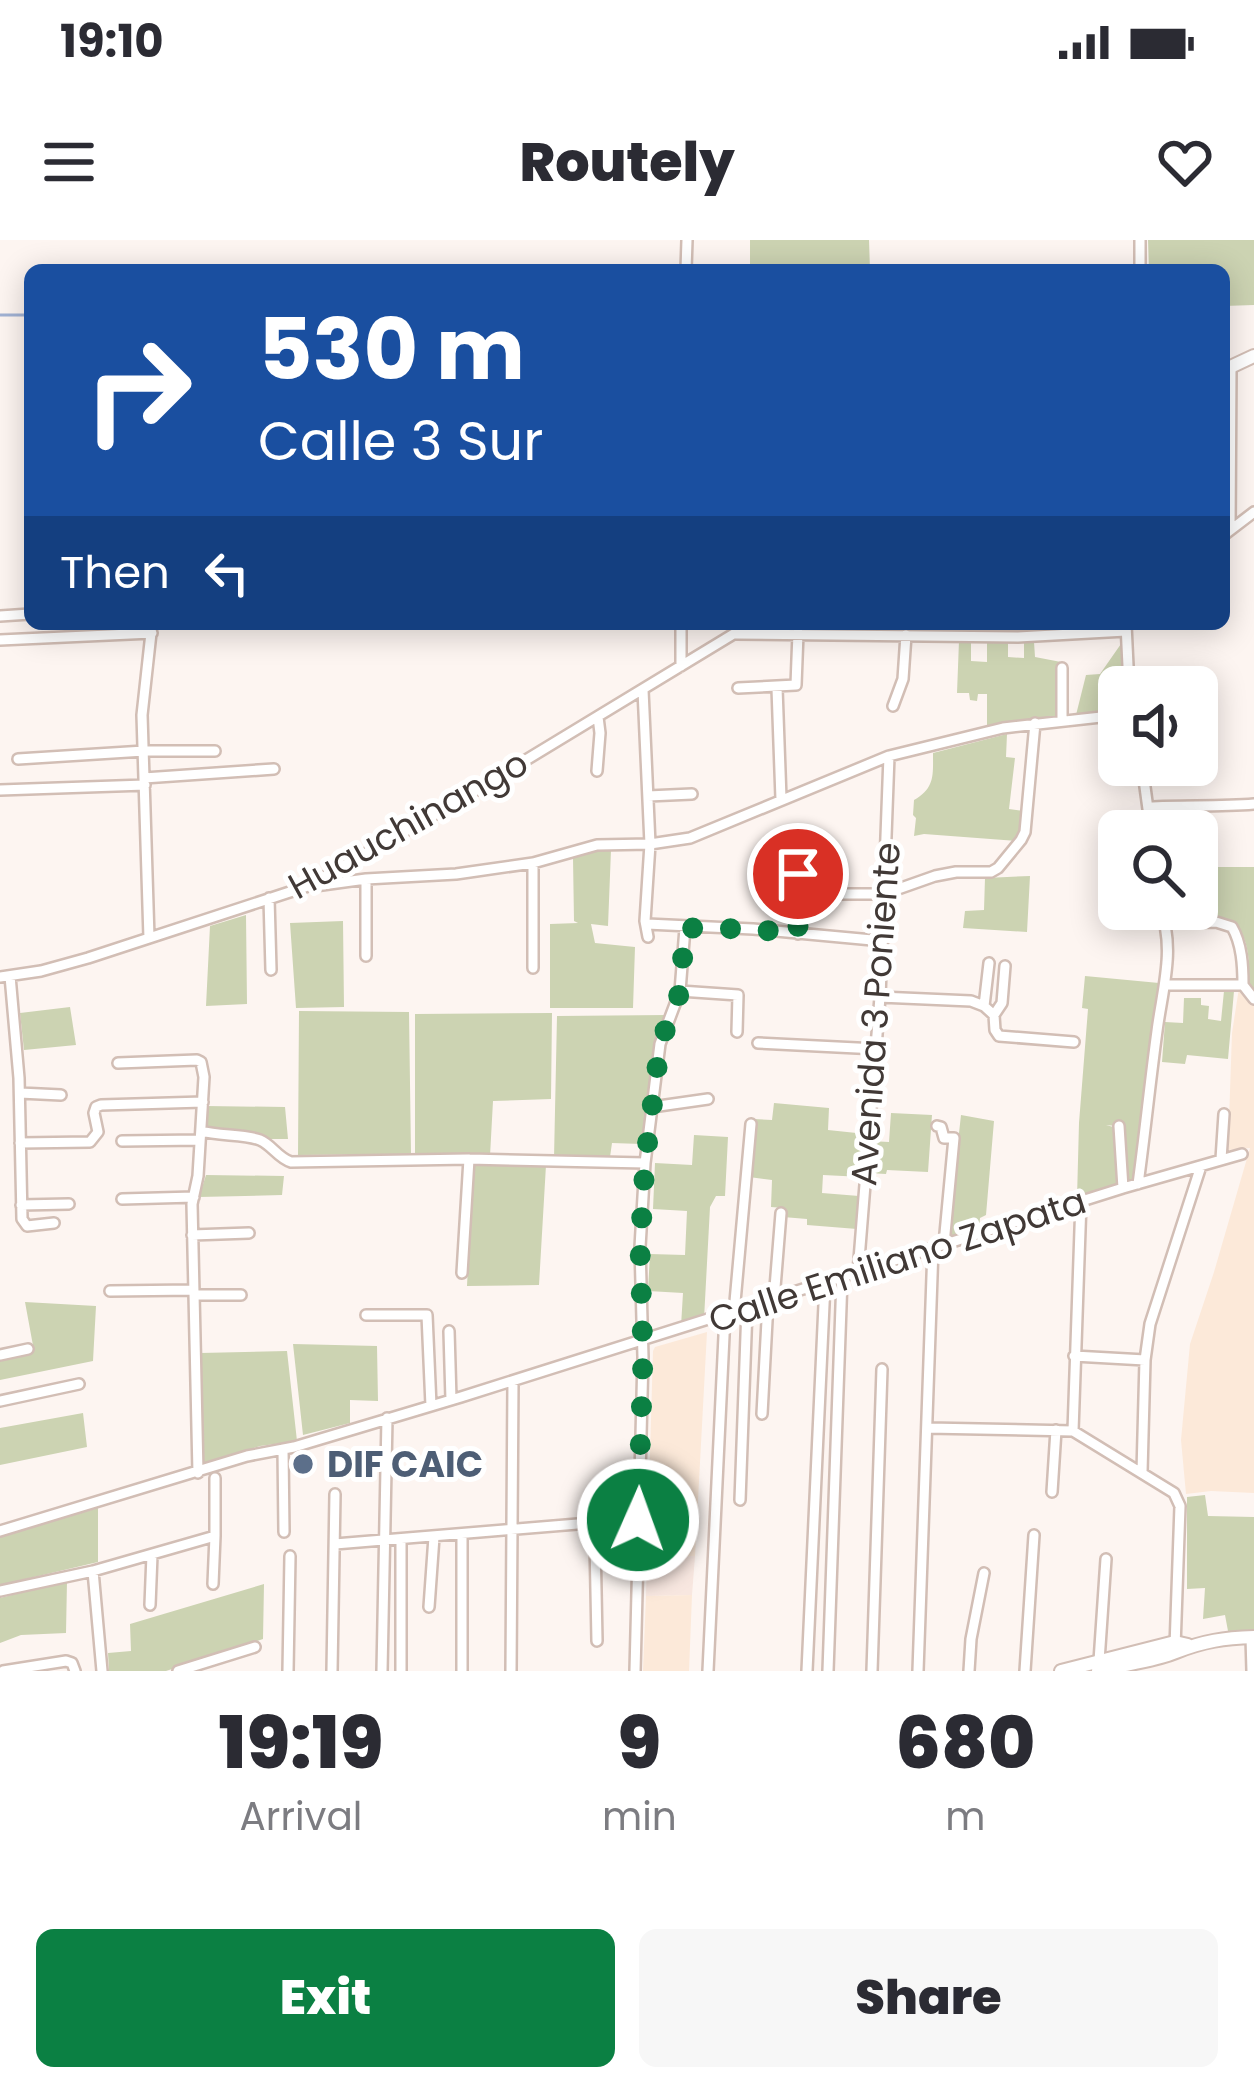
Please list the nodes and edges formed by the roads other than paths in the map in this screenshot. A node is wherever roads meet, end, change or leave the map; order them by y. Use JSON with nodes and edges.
{"nodes":[{"id":1,"x":127,"y":630,"type":"edge"},
{"id":2,"x":152,"y":630,"type":"edge"},
{"id":3,"x":681,"y":630,"type":"edge"},
{"id":4,"x":740,"y":630,"type":"edge"},
{"id":5,"x":1088,"y":630,"type":"edge"},
{"id":6,"x":1128,"y":630,"type":"edge"},
{"id":7,"x":798,"y":633,"type":"junction"},
{"id":8,"x":734,"y":634,"type":"junction"},
{"id":9,"x":906,"y":634,"type":"junction"},
{"id":10,"x":0,"y":640,"type":"edge"},
{"id":11,"x":681,"y":666,"type":"junction"},
{"id":12,"x":1129,"y":666,"type":"edge"},
{"id":13,"x":1062,"y":668,"type":"dead end"},
{"id":14,"x":738,"y":688,"type":"dead end"},
{"id":15,"x":777,"y":688,"type":"junction"},
{"id":16,"x":643,"y":690,"type":"junction"},
{"id":17,"x":893,"y":706,"type":"dead end"},
{"id":18,"x":1098,"y":716,"type":"edge"},
{"id":19,"x":598,"y":717,"type":"junction"},
{"id":20,"x":1062,"y":719,"type":"junction"},
{"id":21,"x":1035,"y":722,"type":"junction"},
{"id":22,"x":144,"y":751,"type":"junction"},
{"id":23,"x":215,"y":751,"type":"dead end"},
{"id":24,"x":889,"y":756,"type":"junction"},
{"id":25,"x":18,"y":759,"type":"dead end"},
{"id":26,"x":274,"y":770,"type":"dead end"},
{"id":27,"x":597,"y":771,"type":"dead end"},
{"id":28,"x":145,"y":782,"type":"junction"},
{"id":29,"x":1146,"y":786,"type":"edge"},
{"id":30,"x":0,"y":790,"type":"edge"},
{"id":31,"x":692,"y":794,"type":"dead end"},
{"id":32,"x":648,"y":796,"type":"junction"},
{"id":33,"x":781,"y":799,"type":"junction"},
{"id":34,"x":1254,"y":804,"type":"edge"},
{"id":35,"x":1149,"y":807,"type":"junction"},
{"id":36,"x":1192,"y":807,"type":"junction"},
{"id":37,"x":1149,"y":810,"type":"edge"},
{"id":38,"x":1192,"y":810,"type":"edge"},
{"id":39,"x":650,"y":844,"type":"junction"},
{"id":40,"x":532,"y":863,"type":"junction"},
{"id":41,"x":798,"y":874,"type":"dead end"},
{"id":42,"x":366,"y":879,"type":"junction"},
{"id":43,"x":308,"y":886,"type":"junction"},
{"id":44,"x":840,"y":894,"type":"dead end"},
{"id":45,"x":884,"y":894,"type":"junction"},
{"id":46,"x":269,"y":898,"type":"junction"},
{"id":47,"x":1218,"y":923,"type":"edge"},
{"id":48,"x":647,"y":924,"type":"junction"},
{"id":49,"x":685,"y":928,"type":"junction"},
{"id":50,"x":1166,"y":930,"type":"edge"},
{"id":51,"x":798,"y":934,"type":"junction"},
{"id":52,"x":648,"y":937,"type":"dead end"},
{"id":53,"x":149,"y":938,"type":"junction"},
{"id":54,"x":884,"y":941,"type":"junction"},
{"id":55,"x":366,"y":956,"type":"dead end"},
{"id":56,"x":989,"y":963,"type":"dead end"},
{"id":57,"x":1005,"y":967,"type":"dead end"},
{"id":58,"x":533,"y":968,"type":"dead end"},
{"id":59,"x":271,"y":970,"type":"dead end"},
{"id":60,"x":5,"y":976,"type":"edge"},
{"id":61,"x":1166,"y":985,"type":"junction"},
{"id":62,"x":1243,"y":985,"type":"junction"},
{"id":63,"x":680,"y":992,"type":"junction"},
{"id":64,"x":880,"y":997,"type":"junction"},
{"id":65,"x":1254,"y":999,"type":"edge"},
{"id":66,"x":984,"y":1006,"type":"junction"},
{"id":67,"x":994,"y":1016,"type":"junction"},
{"id":68,"x":737,"y":1032,"type":"dead end"},
{"id":69,"x":1074,"y":1042,"type":"dead end"},
{"id":70,"x":758,"y":1043,"type":"dead end"},
{"id":71,"x":877,"y":1049,"type":"junction"},
{"id":72,"x":118,"y":1063,"type":"dead end"},
{"id":73,"x":20,"y":1094,"type":"junction"},
{"id":74,"x":61,"y":1095,"type":"dead end"},
{"id":75,"x":708,"y":1100,"type":"dead end"},
{"id":76,"x":202,"y":1102,"type":"junction"},
{"id":77,"x":652,"y":1107,"type":"junction"},
{"id":78,"x":1225,"y":1114,"type":"dead end"},
{"id":79,"x":751,"y":1124,"type":"dead end"},
{"id":80,"x":937,"y":1126,"type":"dead end"},
{"id":81,"x":1119,"y":1126,"type":"dead end"},
{"id":82,"x":201,"y":1136,"type":"junction"},
{"id":83,"x":122,"y":1141,"type":"dead end"},
{"id":84,"x":20,"y":1142,"type":"junction"},
{"id":85,"x":1242,"y":1154,"type":"dead end"},
{"id":86,"x":469,"y":1159,"type":"junction"},
{"id":87,"x":1222,"y":1159,"type":"junction"},
{"id":88,"x":645,"y":1163,"type":"junction"},
{"id":89,"x":1201,"y":1166,"type":"junction"},
{"id":90,"x":1138,"y":1184,"type":"junction"},
{"id":91,"x":1123,"y":1188,"type":"junction"},
{"id":92,"x":194,"y":1197,"type":"junction"},
{"id":93,"x":122,"y":1199,"type":"dead end"},
{"id":94,"x":1081,"y":1201,"type":"junction"},
{"id":95,"x":69,"y":1204,"type":"dead end"},
{"id":96,"x":21,"y":1205,"type":"junction"},
{"id":97,"x":781,"y":1213,"type":"dead end"},
{"id":98,"x":54,"y":1223,"type":"dead end"},
{"id":99,"x":249,"y":1233,"type":"dead end"},
{"id":100,"x":192,"y":1235,"type":"junction"},
{"id":101,"x":939,"y":1246,"type":"junction"},
{"id":102,"x":858,"y":1272,"type":"junction"},
{"id":103,"x":463,"y":1273,"type":"dead end"},
{"id":104,"x":842,"y":1277,"type":"junction"},
{"id":105,"x":825,"y":1283,"type":"junction"},
{"id":106,"x":110,"y":1292,"type":"dead end"},
{"id":107,"x":194,"y":1292,"type":"junction"},
{"id":108,"x":241,"y":1295,"type":"dead end"},
{"id":109,"x":771,"y":1301,"type":"junction"},
{"id":110,"x":747,"y":1308,"type":"junction"},
{"id":111,"x":730,"y":1314,"type":"junction"},
{"id":112,"x":366,"y":1315,"type":"dead end"},
{"id":113,"x":448,"y":1330,"type":"dead end"},
{"id":114,"x":641,"y":1342,"type":"junction"},
{"id":115,"x":28,"y":1349,"type":"dead end"},
{"id":116,"x":0,"y":1355,"type":"edge"},
{"id":117,"x":1074,"y":1356,"type":"junction"},
{"id":118,"x":1145,"y":1360,"type":"junction"},
{"id":119,"x":882,"y":1369,"type":"dead end"},
{"id":120,"x":513,"y":1381,"type":"junction"},
{"id":121,"x":79,"y":1384,"type":"dead end"},
{"id":122,"x":451,"y":1400,"type":"junction"},
{"id":123,"x":0,"y":1401,"type":"edge"},
{"id":124,"x":431,"y":1406,"type":"junction"},
{"id":125,"x":762,"y":1414,"type":"dead end"},
{"id":126,"x":387,"y":1418,"type":"junction"},
{"id":127,"x":928,"y":1428,"type":"junction"},
{"id":128,"x":1057,"y":1430,"type":"junction"},
{"id":129,"x":1072,"y":1431,"type":"junction"},
{"id":130,"x":283,"y":1449,"type":"junction"},
{"id":131,"x":1142,"y":1472,"type":"junction"},
{"id":132,"x":198,"y":1473,"type":"junction"},
{"id":133,"x":215,"y":1478,"type":"dead end"},
{"id":134,"x":1052,"y":1492,"type":"dead end"},
{"id":135,"x":335,"y":1493,"type":"dead end"},
{"id":136,"x":740,"y":1500,"type":"dead end"},
{"id":137,"x":638,"y":1520,"type":"junction"},
{"id":138,"x":601,"y":1524,"type":"junction"},
{"id":139,"x":513,"y":1530,"type":"junction"},
{"id":140,"x":0,"y":1531,"type":"edge"},
{"id":141,"x":284,"y":1532,"type":"dead end"},
{"id":142,"x":462,"y":1535,"type":"junction"},
{"id":143,"x":1034,"y":1535,"type":"dead end"},
{"id":144,"x":215,"y":1536,"type":"junction"},
{"id":145,"x":434,"y":1537,"type":"junction"},
{"id":146,"x":401,"y":1538,"type":"junction"},
{"id":147,"x":382,"y":1540,"type":"junction"},
{"id":148,"x":335,"y":1544,"type":"junction"},
{"id":149,"x":152,"y":1555,"type":"junction"},
{"id":150,"x":290,"y":1556,"type":"dead end"},
{"id":151,"x":1106,"y":1559,"type":"dead end"},
{"id":152,"x":93,"y":1570,"type":"junction"},
{"id":153,"x":983,"y":1573,"type":"dead end"},
{"id":154,"x":213,"y":1584,"type":"dead end"},
{"id":155,"x":0,"y":1592,"type":"edge"},
{"id":156,"x":150,"y":1605,"type":"dead end"},
{"id":157,"x":429,"y":1607,"type":"dead end"},
{"id":158,"x":1253,"y":1637,"type":"edge"},
{"id":159,"x":597,"y":1641,"type":"dead end"},
{"id":160,"x":1180,"y":1646,"type":"junction"},
{"id":161,"x":255,"y":1647,"type":"dead end"},
{"id":162,"x":1108,"y":1665,"type":"edge"},
{"id":163,"x":3,"y":1671,"type":"edge"},
{"id":164,"x":74,"y":1671,"type":"edge"},
{"id":165,"x":102,"y":1671,"type":"edge"},
{"id":166,"x":178,"y":1671,"type":"edge"},
{"id":167,"x":288,"y":1671,"type":"edge"},
{"id":168,"x":332,"y":1671,"type":"edge"},
{"id":169,"x":382,"y":1671,"type":"edge"},
{"id":170,"x":401,"y":1671,"type":"edge"},
{"id":171,"x":462,"y":1671,"type":"edge"},
{"id":172,"x":512,"y":1671,"type":"edge"},
{"id":173,"x":635,"y":1671,"type":"edge"},
{"id":174,"x":708,"y":1671,"type":"edge"},
{"id":175,"x":807,"y":1671,"type":"edge"},
{"id":176,"x":828,"y":1671,"type":"edge"},
{"id":177,"x":872,"y":1671,"type":"edge"},
{"id":178,"x":919,"y":1671,"type":"edge"},
{"id":179,"x":969,"y":1671,"type":"edge"},
{"id":180,"x":1025,"y":1671,"type":"edge"},
{"id":181,"x":1061,"y":1671,"type":"edge"},
{"id":182,"x":1252,"y":1671,"type":"edge"}],
"edges":[{"from":1,"to":10,"type":"street"},
{"from":2,"to":22,"type":"street"},
{"from":3,"to":11,"type":"street"},
{"from":4,"to":8,"type":"street","name":"Huauchinango"},
{"from":5,"to":9,"type":"street"},
{"from":6,"to":12,"type":"street"},
{"from":7,"to":8,"type":"street"},
{"from":7,"to":9,"type":"street"},
{"from":7,"to":15,"type":"street"},
{"from":8,"to":11,"type":"street","name":"Huauchinango"},
{"from":9,"to":17,"type":"street"},
{"from":11,"to":16,"type":"street","name":"Huauchinango"},
{"from":13,"to":20,"type":"street"},
{"from":14,"to":15,"type":"street"},
{"from":15,"to":33,"type":"street"},
{"from":16,"to":19,"type":"street","name":"Huauchinango"},
{"from":16,"to":32,"type":"street"},
{"from":18,"to":20,"type":"street"},
{"from":19,"to":27,"type":"street"},
{"from":19,"to":43,"type":"street","name":"Huauchinango"},
{"from":20,"to":21,"type":"street"},
{"from":21,"to":24,"type":"street"},
{"from":21,"to":45,"type":"street"},
{"from":22,"to":23,"type":"street"},
{"from":22,"to":25,"type":"street"},
{"from":22,"to":28,"type":"street"},
{"from":24,"to":33,"type":"street"},
{"from":24,"to":45,"type":"street","name":"Avenida 3 Poniente"},
{"from":26,"to":28,"type":"street"},
{"from":28,"to":30,"type":"street"},
{"from":28,"to":53,"type":"street"},
{"from":29,"to":35,"type":"street"},
{"from":31,"to":32,"type":"street"},
{"from":32,"to":39,"type":"street"},
{"from":33,"to":39,"type":"street"},
{"from":34,"to":36,"type":"street"},
{"from":35,"to":36,"type":"street"},
{"from":35,"to":37,"type":"street"},
{"from":36,"to":38,"type":"street"},
{"from":39,"to":40,"type":"street"},
{"from":39,"to":48,"type":"street"},
{"from":40,"to":42,"type":"street"},
{"from":40,"to":58,"type":"street"},
{"from":41,"to":51,"type":"street"},
{"from":42,"to":43,"type":"street"},
{"from":42,"to":55,"type":"street"},
{"from":43,"to":46,"type":"street","name":"Huauchinango"},
{"from":44,"to":45,"type":"street"},
{"from":45,"to":54,"type":"street","name":"Avenida 3 Poniente"},
{"from":46,"to":53,"type":"street","name":"Huauchinango"},
{"from":46,"to":59,"type":"street"},
{"from":47,"to":62,"type":"street"},
{"from":48,"to":49,"type":"street"},
{"from":48,"to":52,"type":"street"},
{"from":49,"to":51,"type":"street"},
{"from":49,"to":63,"type":"street"},
{"from":50,"to":61,"type":"street"},
{"from":51,"to":54,"type":"street"},
{"from":53,"to":60,"type":"street","name":"Huauchinango"},
{"from":54,"to":64,"type":"street","name":"Avenida 3 Poniente"},
{"from":56,"to":66,"type":"street"},
{"from":57,"to":67,"type":"street"},
{"from":60,"to":73,"type":"street"},
{"from":61,"to":62,"type":"street"},
{"from":61,"to":90,"type":"street"},
{"from":62,"to":65,"type":"street"},
{"from":63,"to":68,"type":"street"},
{"from":63,"to":77,"type":"street"},
{"from":64,"to":66,"type":"street"},
{"from":64,"to":71,"type":"street","name":"Avenida 3 Poniente"},
{"from":66,"to":67,"type":"street"},
{"from":67,"to":69,"type":"street"},
{"from":70,"to":71,"type":"street"},
{"from":71,"to":102,"type":"street","name":"Avenida 3 Poniente"},
{"from":72,"to":76,"type":"street"},
{"from":73,"to":74,"type":"street"},
{"from":73,"to":84,"type":"street"},
{"from":75,"to":77,"type":"street"},
{"from":76,"to":82,"type":"street"},
{"from":76,"to":84,"type":"street"},
{"from":77,"to":88,"type":"street"},
{"from":78,"to":87,"type":"street"},
{"from":79,"to":111,"type":"street"},
{"from":80,"to":101,"type":"street"},
{"from":81,"to":91,"type":"street"},
{"from":82,"to":83,"type":"street"},
{"from":82,"to":86,"type":"street"},
{"from":82,"to":92,"type":"street"},
{"from":84,"to":96,"type":"street"},
{"from":85,"to":87,"type":"street","name":"Calle Emiliano Zapata"},
{"from":86,"to":88,"type":"street"},
{"from":86,"to":103,"type":"street"},
{"from":87,"to":89,"type":"street","name":"Calle Emiliano Zapata"},
{"from":88,"to":114,"type":"street"},
{"from":89,"to":90,"type":"street","name":"Calle Emiliano Zapata"},
{"from":89,"to":118,"type":"street"},
{"from":90,"to":91,"type":"street","name":"Calle Emiliano Zapata"},
{"from":91,"to":94,"type":"street","name":"Calle Emiliano Zapata"},
{"from":92,"to":93,"type":"street"},
{"from":92,"to":100,"type":"street"},
{"from":94,"to":101,"type":"street","name":"Calle Emiliano Zapata"},
{"from":94,"to":117,"type":"street"},
{"from":95,"to":96,"type":"street"},
{"from":96,"to":98,"type":"street"},
{"from":97,"to":109,"type":"street"},
{"from":99,"to":100,"type":"street"},
{"from":100,"to":107,"type":"street"},
{"from":101,"to":102,"type":"street","name":"Calle Emiliano Zapata"},
{"from":101,"to":127,"type":"street"},
{"from":102,"to":104,"type":"street","name":"Calle Emiliano Zapata"},
{"from":104,"to":105,"type":"street","name":"Calle Emiliano Zapata"},
{"from":104,"to":176,"type":"street"},
{"from":105,"to":109,"type":"street","name":"Calle Emiliano Zapata"},
{"from":105,"to":175,"type":"street"},
{"from":106,"to":107,"type":"street"},
{"from":107,"to":108,"type":"street"},
{"from":107,"to":132,"type":"street"},
{"from":109,"to":110,"type":"street","name":"Calle Emiliano Zapata"},
{"from":109,"to":125,"type":"street"},
{"from":110,"to":111,"type":"street","name":"Calle Emiliano Zapata"},
{"from":110,"to":136,"type":"street"},
{"from":111,"to":114,"type":"street","name":"Calle Emiliano Zapata"},
{"from":111,"to":174,"type":"street"},
{"from":112,"to":124,"type":"street"},
{"from":113,"to":122,"type":"street"},
{"from":114,"to":120,"type":"street","name":"Calle Emiliano Zapata"},
{"from":114,"to":137,"type":"street"},
{"from":115,"to":116,"type":"street"},
{"from":117,"to":118,"type":"street"},
{"from":117,"to":129,"type":"street"},
{"from":118,"to":131,"type":"street"},
{"from":119,"to":177,"type":"street"},
{"from":120,"to":122,"type":"street","name":"Calle Emiliano Zapata"},
{"from":120,"to":139,"type":"street"},
{"from":121,"to":123,"type":"street"},
{"from":122,"to":124,"type":"street","name":"Calle Emiliano Zapata"},
{"from":124,"to":126,"type":"street","name":"Calle Emiliano Zapata"},
{"from":126,"to":130,"type":"street","name":"Calle Emiliano Zapata"},
{"from":126,"to":147,"type":"street"},
{"from":127,"to":128,"type":"street"},
{"from":127,"to":178,"type":"street"},
{"from":128,"to":129,"type":"street"},
{"from":128,"to":134,"type":"street"},
{"from":129,"to":131,"type":"street"},
{"from":130,"to":132,"type":"street","name":"Calle Emiliano Zapata"},
{"from":130,"to":141,"type":"street"},
{"from":131,"to":160,"type":"street"},
{"from":132,"to":140,"type":"street","name":"Calle Emiliano Zapata"},
{"from":133,"to":144,"type":"street"},
{"from":135,"to":148,"type":"street"},
{"from":137,"to":138,"type":"street"},
{"from":137,"to":173,"type":"street"},
{"from":138,"to":139,"type":"street"},
{"from":138,"to":159,"type":"street"},
{"from":139,"to":142,"type":"street"},
{"from":139,"to":172,"type":"street"},
{"from":142,"to":145,"type":"street"},
{"from":142,"to":171,"type":"street"},
{"from":143,"to":180,"type":"street"},
{"from":144,"to":149,"type":"street"},
{"from":144,"to":154,"type":"street"},
{"from":145,"to":146,"type":"street"},
{"from":145,"to":157,"type":"street"},
{"from":146,"to":147,"type":"street"},
{"from":146,"to":170,"type":"street"},
{"from":147,"to":148,"type":"street"},
{"from":147,"to":169,"type":"street"},
{"from":148,"to":168,"type":"street"},
{"from":149,"to":152,"type":"street"},
{"from":149,"to":156,"type":"street"},
{"from":150,"to":167,"type":"street"},
{"from":151,"to":162,"type":"street"},
{"from":152,"to":155,"type":"street"},
{"from":152,"to":165,"type":"street"},
{"from":153,"to":179,"type":"street"},
{"from":158,"to":160,"type":"main road"},
{"from":158,"to":182,"type":"street"},
{"from":160,"to":162,"type":"main road"},
{"from":161,"to":166,"type":"street"},
{"from":162,"to":181,"type":"main road"},
{"from":163,"to":164,"type":"street"}]}
